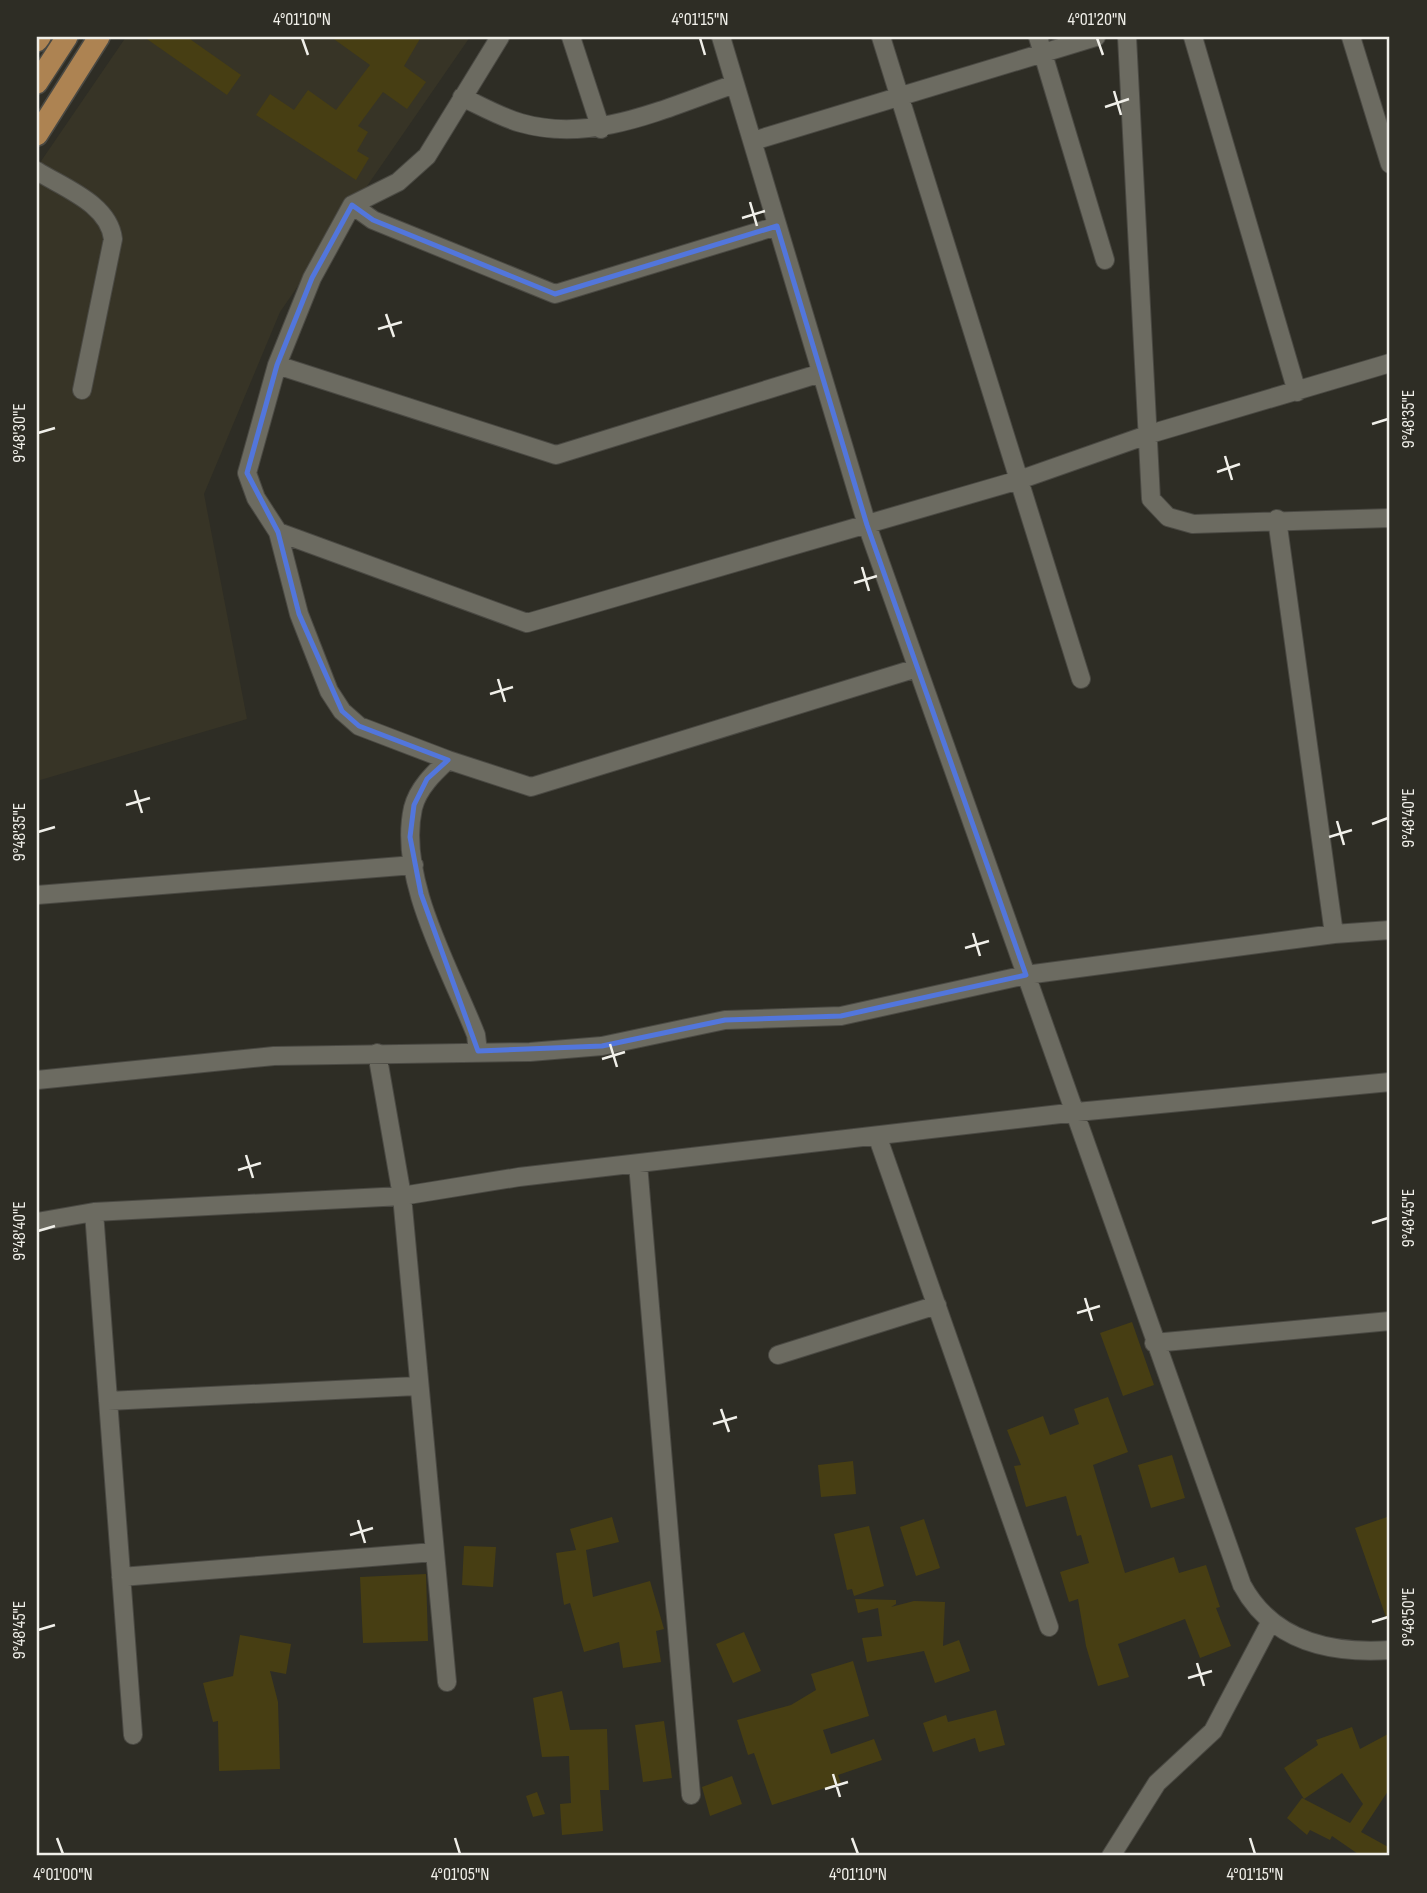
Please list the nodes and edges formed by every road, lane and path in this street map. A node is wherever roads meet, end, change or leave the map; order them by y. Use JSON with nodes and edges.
{"nodes":[{"id":1,"x":40,"y":37,"type":"edge"},
{"id":2,"x":67,"y":37,"type":"edge"},
{"id":3,"x":99,"y":37,"type":"edge"},
{"id":4,"x":500,"y":37,"type":"edge"},
{"id":5,"x":571,"y":37,"type":"edge"},
{"id":6,"x":721,"y":37,"type":"edge"},
{"id":7,"x":881,"y":37,"type":"edge"},
{"id":8,"x":1096,"y":37,"type":"edge"},
{"id":9,"x":1128,"y":37,"type":"edge"},
{"id":10,"x":1193,"y":37,"type":"edge"},
{"id":11,"x":1351,"y":37,"type":"edge"},
{"id":12,"x":37,"y":41,"type":"edge"},
{"id":13,"x":1040,"y":45,"type":"edge"},
{"id":14,"x":37,"y":83,"type":"edge"},
{"id":15,"x":736,"y":84,"type":"junction"},
{"id":16,"x":900,"y":96,"type":"junction"},
{"id":17,"x":462,"y":97,"type":"junction"},
{"id":18,"x":601,"y":129,"type":"junction"},
{"id":19,"x":37,"y":135,"type":"edge"},
{"id":20,"x":752,"y":141,"type":"junction"},
{"id":21,"x":1390,"y":164,"type":"edge"},
{"id":22,"x":37,"y":172,"type":"edge"},
{"id":23,"x":352,"y":205,"type":"junction"},
{"id":24,"x":778,"y":226,"type":"junction"},
{"id":25,"x":1105,"y":260,"type":"dead end"},
{"id":26,"x":1390,"y":363,"type":"edge"},
{"id":27,"x":277,"y":365,"type":"junction"},
{"id":28,"x":821,"y":373,"type":"junction"},
{"id":29,"x":82,"y":390,"type":"dead end"},
{"id":30,"x":1297,"y":392,"type":"junction"},
{"id":31,"x":1150,"y":434,"type":"junction"},
{"id":32,"x":1019,"y":480,"type":"junction"},
{"id":33,"x":1390,"y":517,"type":"edge"},
{"id":34,"x":1276,"y":519,"type":"junction"},
{"id":35,"x":866,"y":525,"type":"junction"},
{"id":36,"x":278,"y":532,"type":"junction"},
{"id":37,"x":917,"y":668,"type":"junction"},
{"id":38,"x":1081,"y":679,"type":"dead end"},
{"id":39,"x":448,"y":760,"type":"junction"},
{"id":40,"x":414,"y":865,"type":"junction"},
{"id":41,"x":37,"y":895,"type":"edge"},
{"id":42,"x":1390,"y":930,"type":"edge"},
{"id":43,"x":1334,"y":934,"type":"junction"},
{"id":44,"x":1026,"y":975,"type":"junction"},
{"id":45,"x":478,"y":1051,"type":"junction"},
{"id":46,"x":377,"y":1053,"type":"junction"},
{"id":47,"x":37,"y":1080,"type":"edge"},
{"id":48,"x":1390,"y":1082,"type":"edge"},
{"id":49,"x":1077,"y":1112,"type":"junction"},
{"id":50,"x":878,"y":1138,"type":"junction"},
{"id":51,"x":638,"y":1164,"type":"junction"},
{"id":52,"x":402,"y":1196,"type":"junction"},
{"id":53,"x":94,"y":1212,"type":"junction"},
{"id":54,"x":37,"y":1222,"type":"edge"},
{"id":55,"x":937,"y":1306,"type":"junction"},
{"id":56,"x":1390,"y":1321,"type":"edge"},
{"id":57,"x":1154,"y":1343,"type":"junction"},
{"id":58,"x":778,"y":1355,"type":"dead end"},
{"id":59,"x":417,"y":1386,"type":"junction"},
{"id":60,"x":108,"y":1401,"type":"junction"},
{"id":61,"x":434,"y":1552,"type":"junction"},
{"id":62,"x":121,"y":1577,"type":"junction"},
{"id":63,"x":1270,"y":1623,"type":"junction"},
{"id":64,"x":1049,"y":1627,"type":"dead end"},
{"id":65,"x":1390,"y":1650,"type":"edge"},
{"id":66,"x":447,"y":1682,"type":"dead end"},
{"id":67,"x":133,"y":1735,"type":"dead end"},
{"id":68,"x":691,"y":1795,"type":"dead end"},
{"id":69,"x":1111,"y":1856,"type":"edge"}],
"edges":[{"from":1,"to":12,"type":"main road"},
{"from":2,"to":14,"type":"main road"},
{"from":3,"to":19,"type":"main road"},
{"from":4,"to":17,"type":"street"},
{"from":5,"to":18,"type":"street"},
{"from":6,"to":15,"type":"street"},
{"from":7,"to":16,"type":"street"},
{"from":8,"to":13,"type":"street"},
{"from":9,"to":31,"type":"street"},
{"from":10,"to":30,"type":"street"},
{"from":11,"to":21,"type":"street"},
{"from":13,"to":16,"type":"street"},
{"from":13,"to":25,"type":"street"},
{"from":15,"to":18,"type":"street"},
{"from":15,"to":20,"type":"street"},
{"from":16,"to":20,"type":"street"},
{"from":16,"to":32,"type":"street"},
{"from":17,"to":18,"type":"street"},
{"from":17,"to":23,"type":"street"},
{"from":20,"to":24,"type":"street"},
{"from":22,"to":29,"type":"street"},
{"from":23,"to":24,"type":"street"},
{"from":23,"to":27,"type":"street"},
{"from":24,"to":28,"type":"street"},
{"from":26,"to":30,"type":"street"},
{"from":27,"to":28,"type":"street"},
{"from":27,"to":36,"type":"street"},
{"from":28,"to":35,"type":"street"},
{"from":30,"to":31,"type":"street"},
{"from":31,"to":32,"type":"street"},
{"from":31,"to":34,"type":"street"},
{"from":32,"to":35,"type":"street"},
{"from":32,"to":38,"type":"street"},
{"from":33,"to":34,"type":"street"},
{"from":34,"to":43,"type":"street"},
{"from":35,"to":36,"type":"street"},
{"from":35,"to":37,"type":"street"},
{"from":36,"to":39,"type":"street"},
{"from":37,"to":39,"type":"street"},
{"from":37,"to":44,"type":"street"},
{"from":39,"to":40,"type":"street"},
{"from":40,"to":41,"type":"street"},
{"from":40,"to":45,"type":"street"},
{"from":42,"to":43,"type":"street"},
{"from":43,"to":44,"type":"street"},
{"from":44,"to":45,"type":"street"},
{"from":44,"to":49,"type":"street"},
{"from":45,"to":46,"type":"street"},
{"from":46,"to":47,"type":"street"},
{"from":46,"to":52,"type":"street"},
{"from":48,"to":49,"type":"street"},
{"from":49,"to":50,"type":"street"},
{"from":49,"to":57,"type":"street"},
{"from":50,"to":51,"type":"street"},
{"from":50,"to":55,"type":"street"},
{"from":51,"to":52,"type":"street"},
{"from":51,"to":68,"type":"street"},
{"from":52,"to":53,"type":"street"},
{"from":52,"to":59,"type":"street"},
{"from":53,"to":54,"type":"street"},
{"from":53,"to":60,"type":"street"},
{"from":55,"to":58,"type":"street"},
{"from":55,"to":64,"type":"street"},
{"from":56,"to":57,"type":"street"},
{"from":57,"to":63,"type":"street"},
{"from":59,"to":60,"type":"street"},
{"from":59,"to":61,"type":"street"},
{"from":60,"to":62,"type":"street"},
{"from":61,"to":62,"type":"street"},
{"from":61,"to":66,"type":"street"},
{"from":62,"to":67,"type":"street"},
{"from":63,"to":65,"type":"street"},
{"from":63,"to":69,"type":"street"}]}
